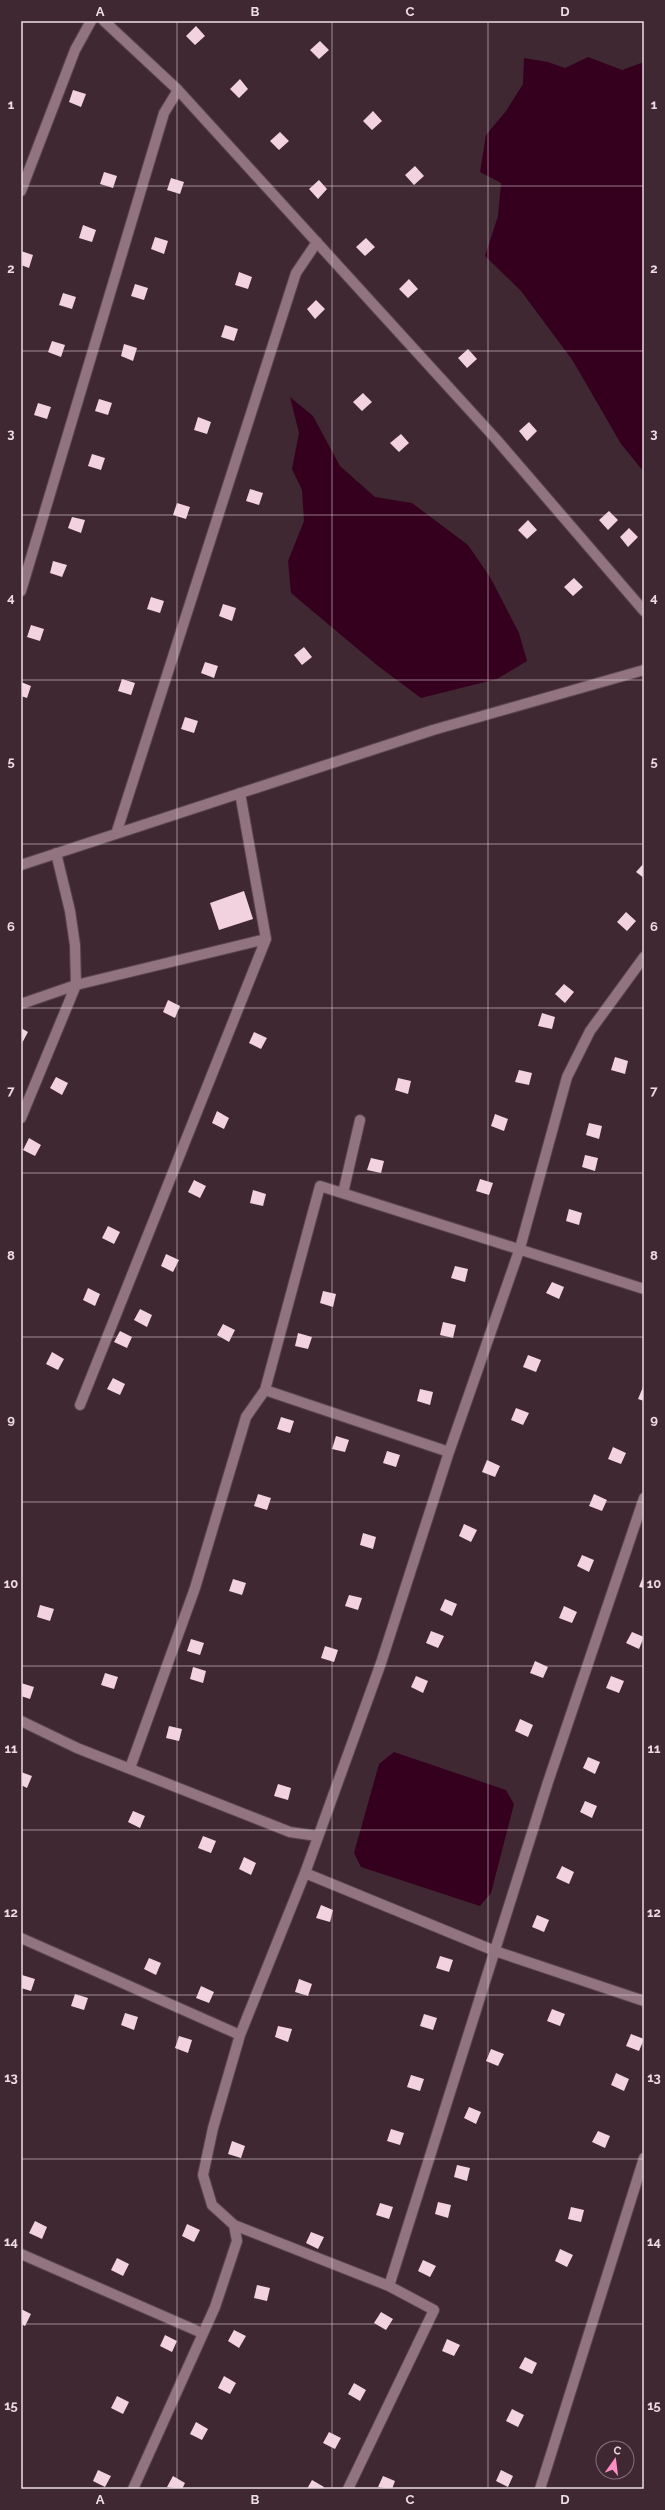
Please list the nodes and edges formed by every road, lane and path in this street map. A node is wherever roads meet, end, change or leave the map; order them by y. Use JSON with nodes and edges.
{"nodes":[{"id":1,"x":91,"y":21,"type":"edge"},
{"id":2,"x":104,"y":21,"type":"edge"},
{"id":3,"x":178,"y":90,"type":"junction"},
{"id":4,"x":21,"y":191,"type":"edge"},
{"id":5,"x":317,"y":242,"type":"junction"},
{"id":6,"x":21,"y":591,"type":"edge"},
{"id":7,"x":644,"y":611,"type":"edge"},
{"id":8,"x":644,"y":670,"type":"edge"},
{"id":9,"x":240,"y":793,"type":"junction"},
{"id":10,"x":116,"y":834,"type":"junction"},
{"id":11,"x":56,"y":853,"type":"junction"},
{"id":12,"x":21,"y":865,"type":"edge"},
{"id":13,"x":266,"y":939,"type":"junction"},
{"id":14,"x":644,"y":957,"type":"edge"},
{"id":15,"x":76,"y":985,"type":"junction"},
{"id":16,"x":21,"y":1004,"type":"edge"},
{"id":17,"x":21,"y":1118,"type":"edge"},
{"id":18,"x":360,"y":1120,"type":"dead end"},
{"id":19,"x":343,"y":1193,"type":"junction"},
{"id":20,"x":520,"y":1248,"type":"junction"},
{"id":21,"x":644,"y":1289,"type":"edge"},
{"id":22,"x":265,"y":1390,"type":"junction"},
{"id":23,"x":80,"y":1405,"type":"dead end"},
{"id":24,"x":449,"y":1452,"type":"junction"},
{"id":25,"x":644,"y":1498,"type":"edge"},
{"id":26,"x":21,"y":1721,"type":"edge"},
{"id":27,"x":130,"y":1768,"type":"junction"},
{"id":28,"x":317,"y":1836,"type":"junction"},
{"id":29,"x":305,"y":1873,"type":"junction"},
{"id":30,"x":21,"y":1938,"type":"edge"},
{"id":31,"x":495,"y":1951,"type":"junction"},
{"id":32,"x":644,"y":2001,"type":"edge"},
{"id":33,"x":240,"y":2035,"type":"junction"},
{"id":34,"x":644,"y":2158,"type":"edge"},
{"id":35,"x":234,"y":2225,"type":"junction"},
{"id":36,"x":21,"y":2254,"type":"edge"},
{"id":37,"x":389,"y":2286,"type":"junction"},
{"id":38,"x":202,"y":2333,"type":"junction"},
{"id":39,"x":133,"y":2489,"type":"edge"},
{"id":40,"x":348,"y":2489,"type":"edge"},
{"id":41,"x":540,"y":2489,"type":"edge"}],
"edges":[{"from":1,"to":4,"type":"street"},
{"from":2,"to":3,"type":"street"},
{"from":3,"to":5,"type":"street"},
{"from":3,"to":6,"type":"street"},
{"from":5,"to":7,"type":"street"},
{"from":5,"to":10,"type":"street"},
{"from":8,"to":9,"type":"street"},
{"from":9,"to":10,"type":"street"},
{"from":9,"to":13,"type":"street"},
{"from":10,"to":11,"type":"street"},
{"from":11,"to":12,"type":"street"},
{"from":11,"to":15,"type":"street"},
{"from":13,"to":15,"type":"street"},
{"from":13,"to":23,"type":"street"},
{"from":14,"to":20,"type":"street"},
{"from":15,"to":16,"type":"street"},
{"from":15,"to":17,"type":"street"},
{"from":18,"to":19,"type":"street"},
{"from":19,"to":20,"type":"street"},
{"from":19,"to":22,"type":"street"},
{"from":20,"to":21,"type":"street"},
{"from":20,"to":24,"type":"street"},
{"from":22,"to":24,"type":"street"},
{"from":22,"to":27,"type":"street"},
{"from":24,"to":28,"type":"street"},
{"from":25,"to":31,"type":"street"},
{"from":26,"to":27,"type":"street"},
{"from":27,"to":28,"type":"street"},
{"from":28,"to":29,"type":"street"},
{"from":29,"to":31,"type":"street"},
{"from":29,"to":33,"type":"street"},
{"from":30,"to":33,"type":"street"},
{"from":31,"to":32,"type":"street"},
{"from":31,"to":37,"type":"street"},
{"from":33,"to":35,"type":"street"},
{"from":34,"to":41,"type":"street"},
{"from":35,"to":37,"type":"street"},
{"from":35,"to":38,"type":"street"},
{"from":36,"to":38,"type":"street"},
{"from":37,"to":40,"type":"street"},
{"from":38,"to":39,"type":"street"}]}
